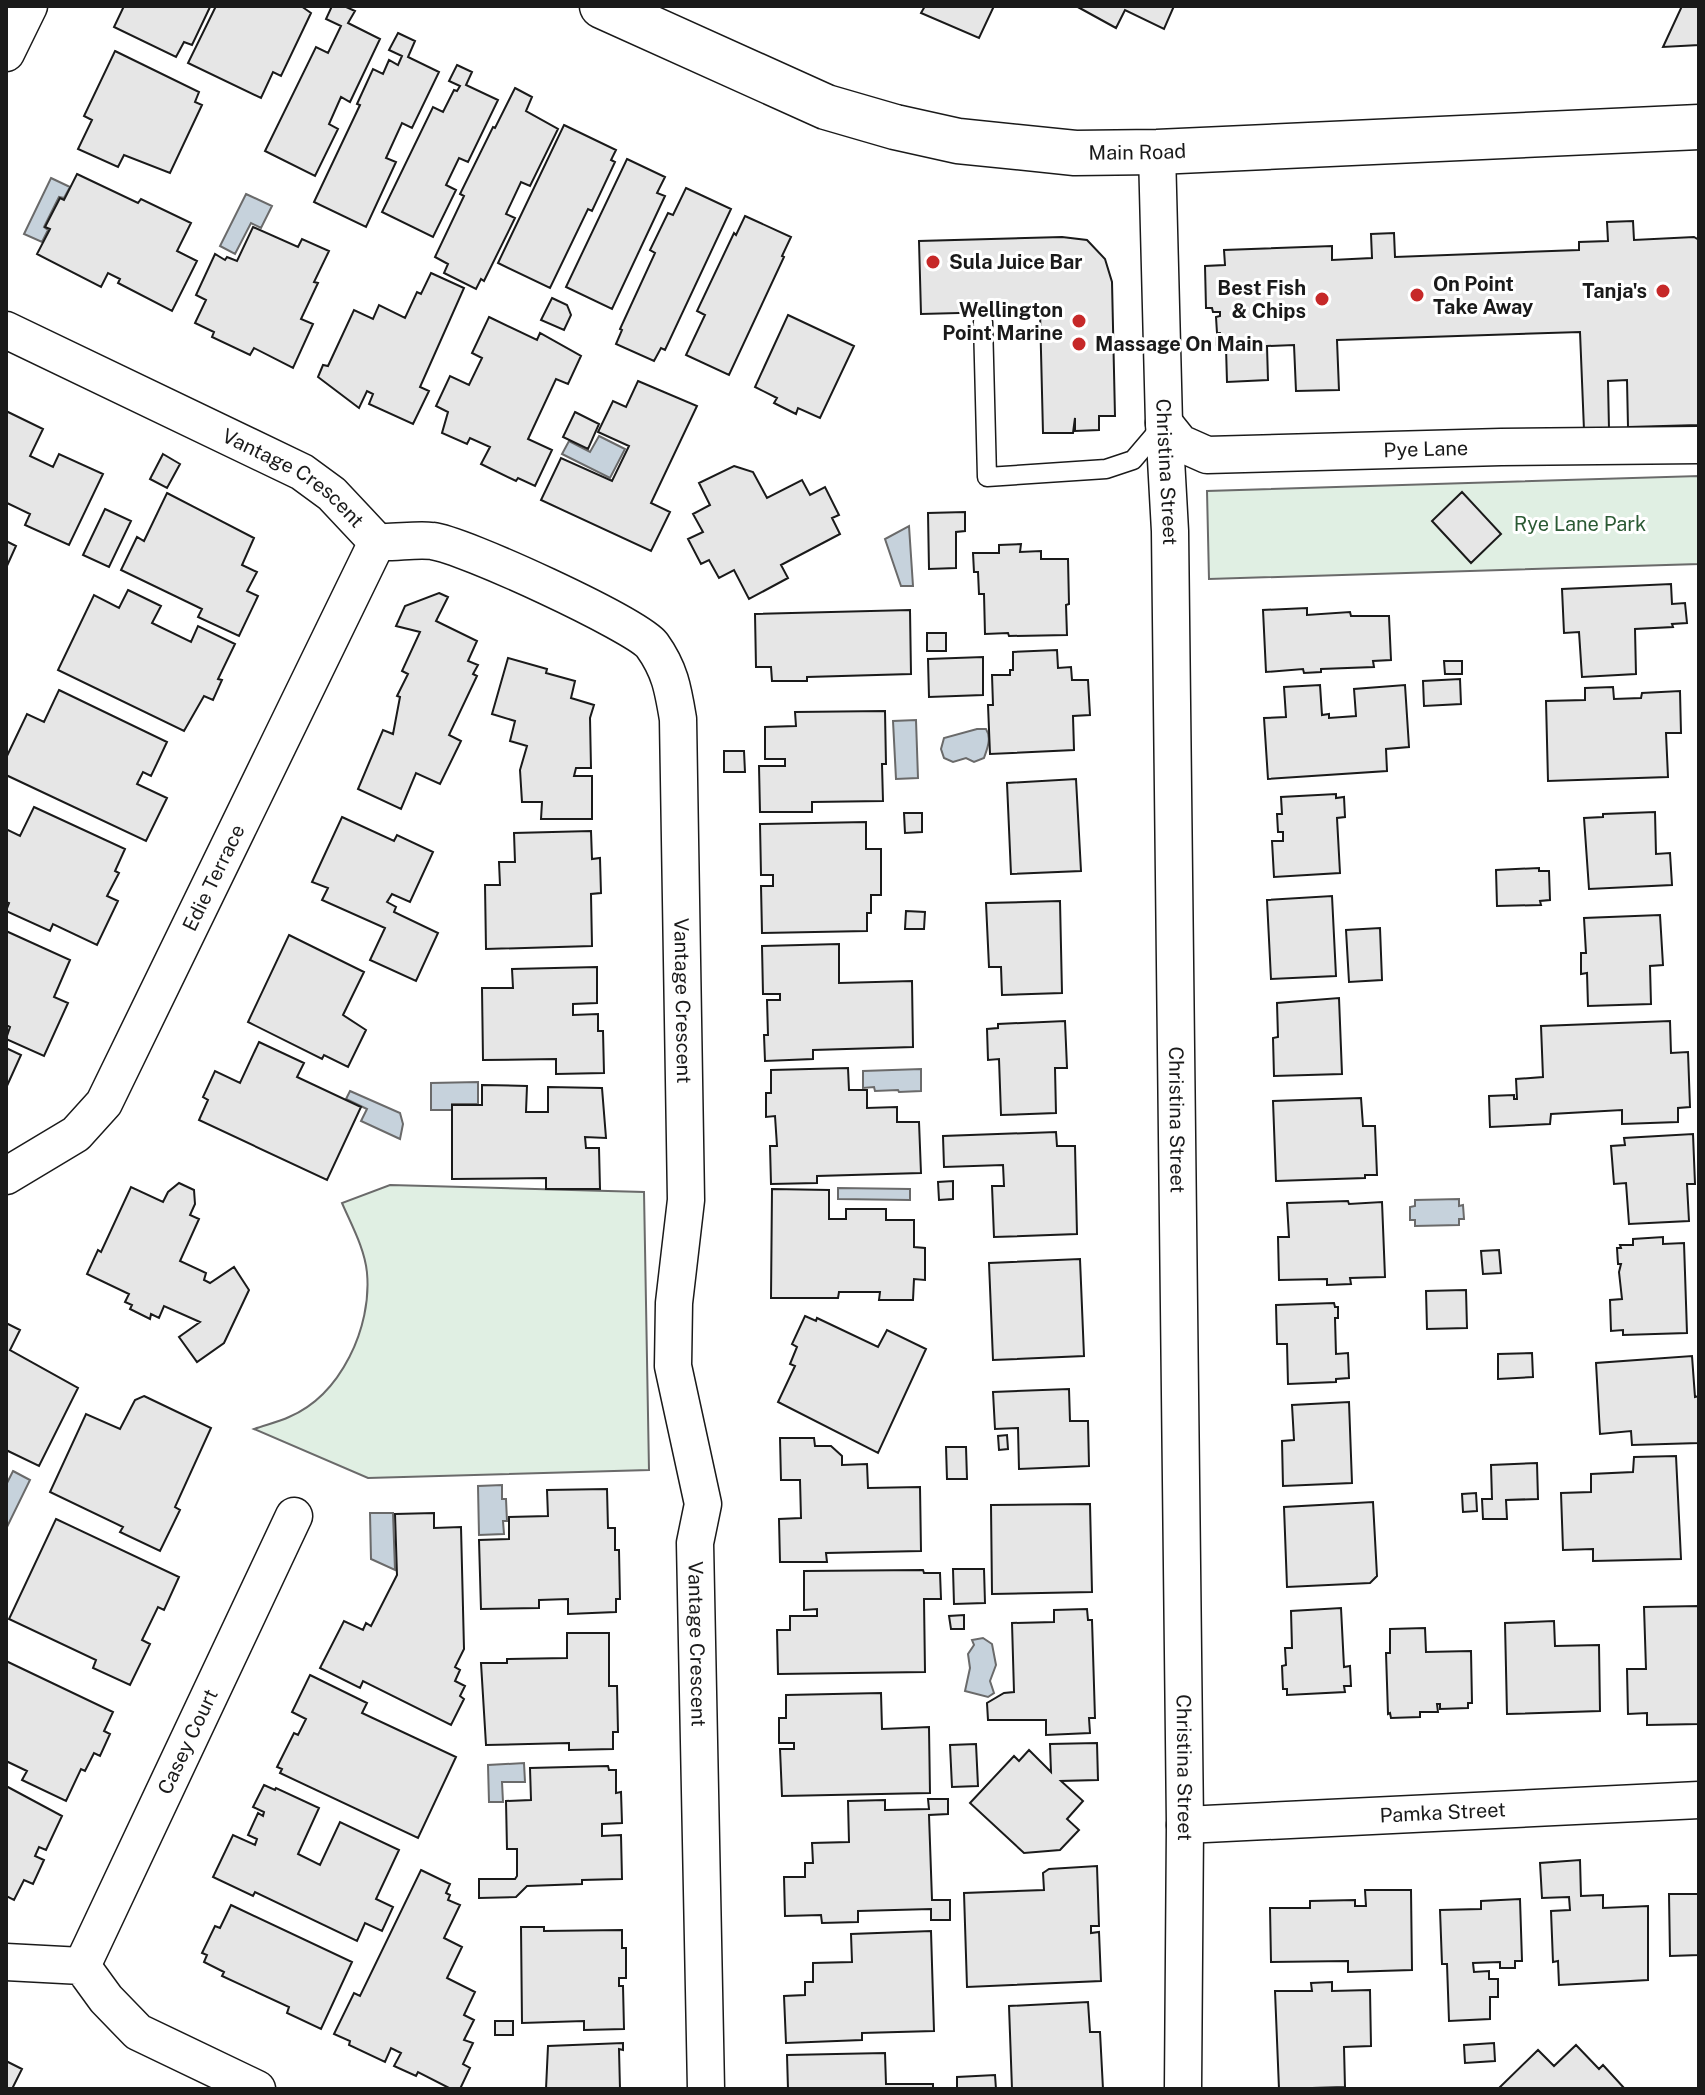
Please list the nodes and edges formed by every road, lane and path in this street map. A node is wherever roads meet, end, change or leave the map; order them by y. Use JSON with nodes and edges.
{"nodes":[{"id":1,"x":29,"y":6,"type":"edge"},
{"id":2,"x":602,"y":6,"type":"edge"},
{"id":3,"x":6,"y":53,"type":"edge"},
{"id":4,"x":1699,"y":127,"type":"edge"},
{"id":5,"x":1157,"y":152,"type":"junction"},
{"id":6,"x":983,"y":322,"type":"dead end"},
{"id":7,"x":6,"y":330,"type":"edge"},
{"id":8,"x":1164,"y":423,"type":"junction"},
{"id":9,"x":1699,"y":445,"type":"edge"},
{"id":10,"x":377,"y":542,"type":"junction"},
{"id":11,"x":6,"y":1176,"type":"edge"},
{"id":12,"x":294,"y":1516,"type":"dead end"},
{"id":13,"x":1699,"y":1800,"type":"edge"},
{"id":14,"x":1185,"y":1825,"type":"junction"},
{"id":15,"x":6,"y":1962,"type":"edge"},
{"id":16,"x":82,"y":1966,"type":"junction"},
{"id":17,"x":257,"y":2089,"type":"edge"},
{"id":18,"x":706,"y":2089,"type":"edge"},
{"id":19,"x":1183,"y":2089,"type":"edge"}],
"edges":[{"from":1,"to":3,"type":"street"},
{"from":2,"to":5,"type":"main road","name":"Main Road"},
{"from":4,"to":5,"type":"main road","name":"Main Road"},
{"from":5,"to":8,"type":"street","name":"Christina Street"},
{"from":6,"to":8,"type":"lane"},
{"from":7,"to":10,"type":"street","name":"Vantage Crescent"},
{"from":8,"to":9,"type":"street","name":"Pye Lane"},
{"from":8,"to":14,"type":"street","name":"Christina Street"},
{"from":10,"to":11,"type":"street","name":"Edie Terrace"},
{"from":10,"to":18,"type":"street","name":"Vantage Crescent"},
{"from":12,"to":16,"type":"street","name":"Casey Court"},
{"from":13,"to":14,"type":"street","name":"Pamka Street"},
{"from":14,"to":19,"type":"street","name":"Christina Street"},
{"from":15,"to":16,"type":"street"},
{"from":16,"to":17,"type":"street"}]}
